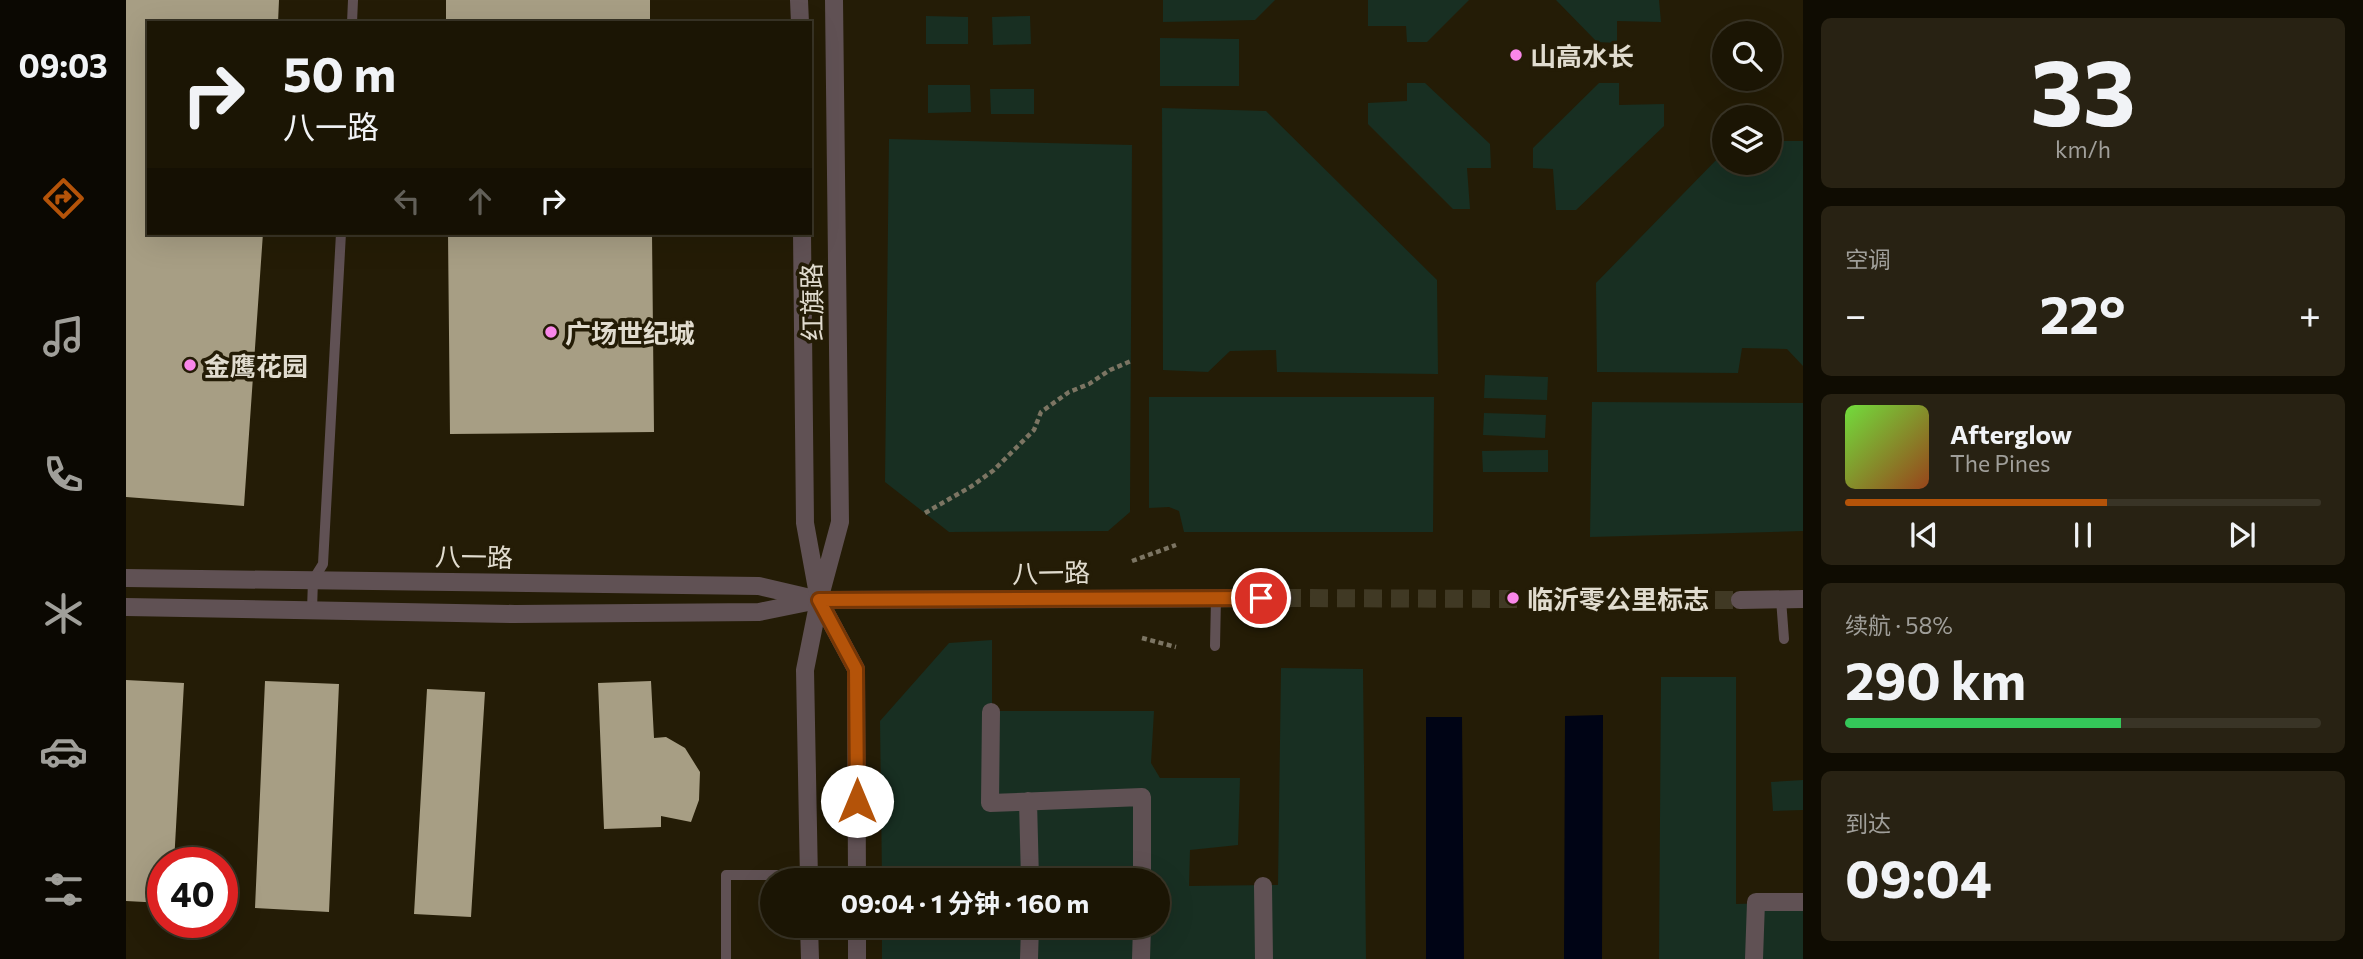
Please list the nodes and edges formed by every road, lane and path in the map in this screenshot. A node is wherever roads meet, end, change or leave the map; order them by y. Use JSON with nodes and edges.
{"nodes":[{"id":1,"x":354,"y":0,"type":"edge"},
{"id":2,"x":799,"y":0,"type":"edge"},
{"id":3,"x":834,"y":0,"type":"edge"},
{"id":4,"x":352,"y":21,"type":"edge"},
{"id":5,"x":800,"y":21,"type":"edge"},
{"id":6,"x":341,"y":235,"type":"edge"},
{"id":7,"x":802,"y":235,"type":"edge"},
{"id":8,"x":1131,"y":361,"type":"dead end"},
{"id":9,"x":925,"y":513,"type":"dead end"},
{"id":10,"x":1176,"y":545,"type":"dead end"},
{"id":11,"x":1132,"y":561,"type":"dead end"},
{"id":12,"x":126,"y":578,"type":"edge"},
{"id":13,"x":313,"y":580,"type":"junction"},
{"id":14,"x":1216,"y":598,"type":"junction"},
{"id":15,"x":1283,"y":598,"type":"tunnel mouth"},
{"id":16,"x":1780,"y":599,"type":"junction"},
{"id":17,"x":1803,"y":599,"type":"edge"},
{"id":18,"x":819,"y":600,"type":"junction"},
{"id":19,"x":1740,"y":600,"type":"tunnel mouth"},
{"id":20,"x":126,"y":607,"type":"edge"},
{"id":21,"x":312,"y":610,"type":"junction"},
{"id":22,"x":1142,"y":638,"type":"dead end"},
{"id":23,"x":1784,"y":639,"type":"dead end"},
{"id":24,"x":1215,"y":646,"type":"dead end"},
{"id":25,"x":1176,"y":647,"type":"dead end"},
{"id":26,"x":992,"y":712,"type":"dead end"},
{"id":27,"x":1028,"y":802,"type":"junction"},
{"id":28,"x":808,"y":868,"type":"edge"},
{"id":29,"x":857,"y":868,"type":"edge"},
{"id":30,"x":1030,"y":868,"type":"edge"},
{"id":31,"x":1142,"y":868,"type":"edge"},
{"id":32,"x":760,"y":876,"type":"edge"},
{"id":33,"x":1263,"y":886,"type":"dead end"},
{"id":34,"x":1803,"y":902,"type":"edge"},
{"id":35,"x":809,"y":938,"type":"edge"},
{"id":36,"x":857,"y":938,"type":"edge"},
{"id":37,"x":1030,"y":938,"type":"edge"},
{"id":38,"x":1142,"y":938,"type":"edge"},
{"id":39,"x":726,"y":959,"type":"edge"},
{"id":40,"x":810,"y":959,"type":"edge"},
{"id":41,"x":857,"y":959,"type":"edge"},
{"id":42,"x":1029,"y":959,"type":"edge"},
{"id":43,"x":1141,"y":959,"type":"edge"},
{"id":44,"x":1264,"y":959,"type":"edge"},
{"id":45,"x":1755,"y":959,"type":"edge"}],
"edges":[{"from":1,"to":4,"type":"lane"},
{"from":2,"to":5,"type":"street"},
{"from":3,"to":18,"type":"street","name":"红旗路"},
{"from":6,"to":13,"type":"lane"},
{"from":7,"to":18,"type":"street","name":"红旗路"},
{"from":8,"to":9,"type":"path"},
{"from":10,"to":11,"type":"path"},
{"from":12,"to":13,"type":"street","name":"八一路"},
{"from":13,"to":18,"type":"street","name":"八一路"},
{"from":13,"to":21,"type":"lane"},
{"from":14,"to":15,"type":"street","name":"八一路"},
{"from":14,"to":18,"type":"street","name":"八一路"},
{"from":14,"to":24,"type":"lane"},
{"from":16,"to":17,"type":"street"},
{"from":16,"to":19,"type":"street"},
{"from":16,"to":23,"type":"lane"},
{"from":18,"to":21,"type":"street","name":"八一路"},
{"from":18,"to":28,"type":"street","name":"红旗路"},
{"from":18,"to":29,"type":"street","name":"红旗路"},
{"from":20,"to":21,"type":"street","name":"八一路"},
{"from":22,"to":25,"type":"path"},
{"from":26,"to":27,"type":"street"},
{"from":27,"to":30,"type":"street"},
{"from":27,"to":31,"type":"street"},
{"from":32,"to":39,"type":"lane"},
{"from":33,"to":44,"type":"street"},
{"from":34,"to":45,"type":"street"},
{"from":35,"to":40,"type":"street"},
{"from":36,"to":41,"type":"street"},
{"from":37,"to":42,"type":"street"},
{"from":38,"to":43,"type":"street"}]}
